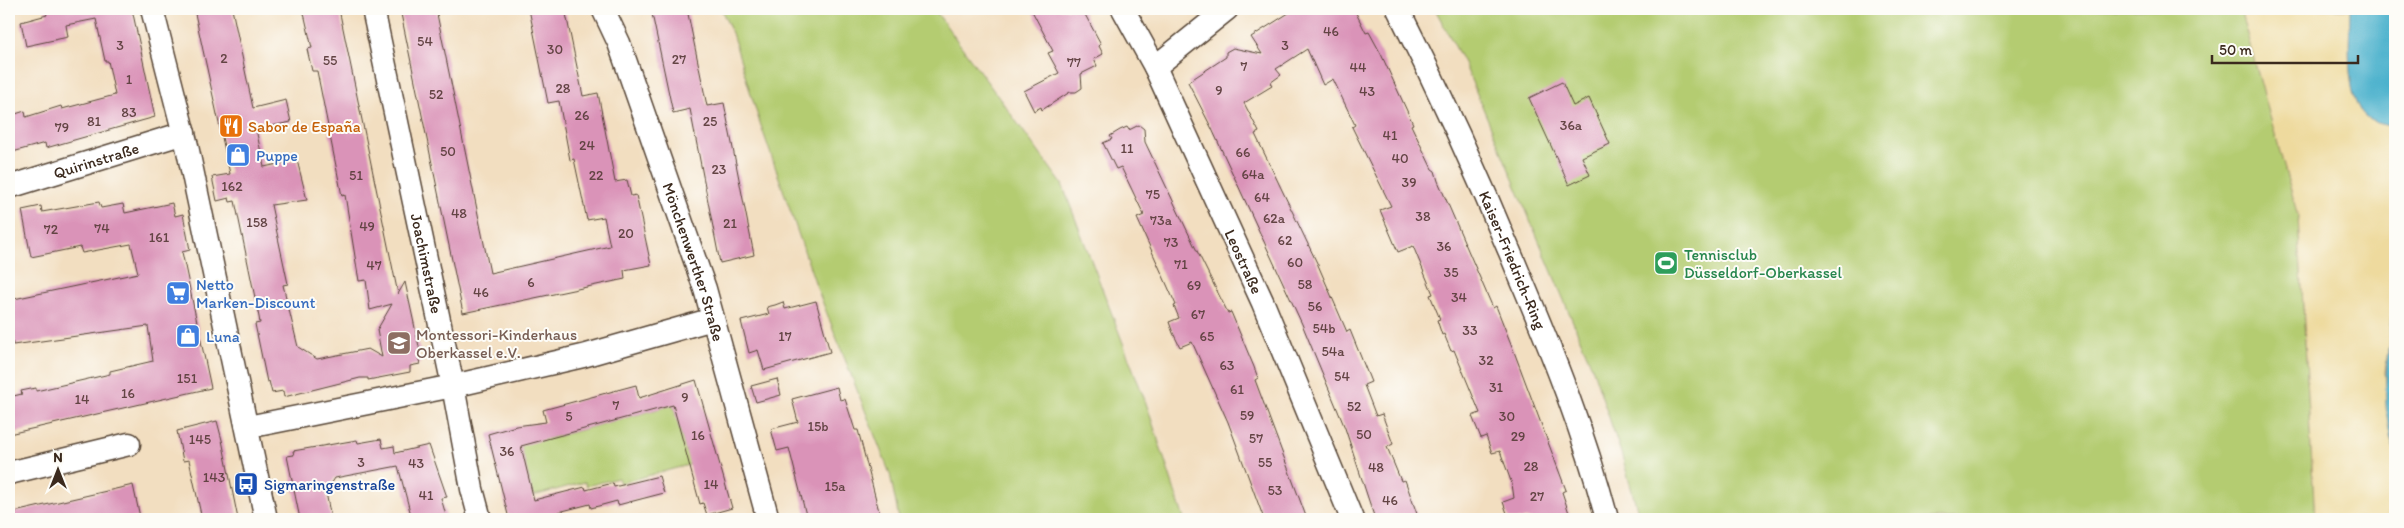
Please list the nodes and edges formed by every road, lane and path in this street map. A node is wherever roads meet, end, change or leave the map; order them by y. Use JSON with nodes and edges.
{"nodes":[{"id":1,"x":152,"y":9,"type":"edge"},
{"id":2,"x":373,"y":9,"type":"edge"},
{"id":3,"x":604,"y":9,"type":"edge"},
{"id":4,"x":1123,"y":9,"type":"edge"},
{"id":5,"x":1227,"y":9,"type":"edge"},
{"id":6,"x":1398,"y":9,"type":"edge"},
{"id":7,"x":1156,"y":67,"type":"junction"},
{"id":8,"x":184,"y":133,"type":"junction"},
{"id":9,"x":9,"y":187,"type":"edge"},
{"id":10,"x":713,"y":320,"type":"junction"},
{"id":11,"x":453,"y":386,"type":"junction"},
{"id":12,"x":248,"y":427,"type":"junction"},
{"id":13,"x":129,"y":444,"type":"dead end"},
{"id":14,"x":9,"y":472,"type":"edge"},
{"id":15,"x":266,"y":519,"type":"edge"},
{"id":16,"x":480,"y":519,"type":"edge"},
{"id":17,"x":768,"y":519,"type":"edge"},
{"id":18,"x":1352,"y":519,"type":"edge"},
{"id":19,"x":1607,"y":519,"type":"edge"}],
"edges":[{"from":1,"to":8,"type":"street"},
{"from":2,"to":11,"type":"street","name":"Joachimstraße"},
{"from":3,"to":10,"type":"street","name":"Mönchenwerther Straße"},
{"from":4,"to":7,"type":"street","name":"Leostraße"},
{"from":5,"to":7,"type":"street"},
{"from":6,"to":19,"type":"street","name":"Kaiser-Friedrich-Ring"},
{"from":7,"to":18,"type":"street","name":"Leostraße"},
{"from":8,"to":9,"type":"street","name":"Quirinstraße"},
{"from":8,"to":12,"type":"street"},
{"from":10,"to":11,"type":"street"},
{"from":10,"to":17,"type":"street","name":"Mönchenwerther Straße"},
{"from":11,"to":12,"type":"street"},
{"from":11,"to":16,"type":"street","name":"Joachimstraße"},
{"from":12,"to":15,"type":"street"},
{"from":13,"to":14,"type":"street"}]}
